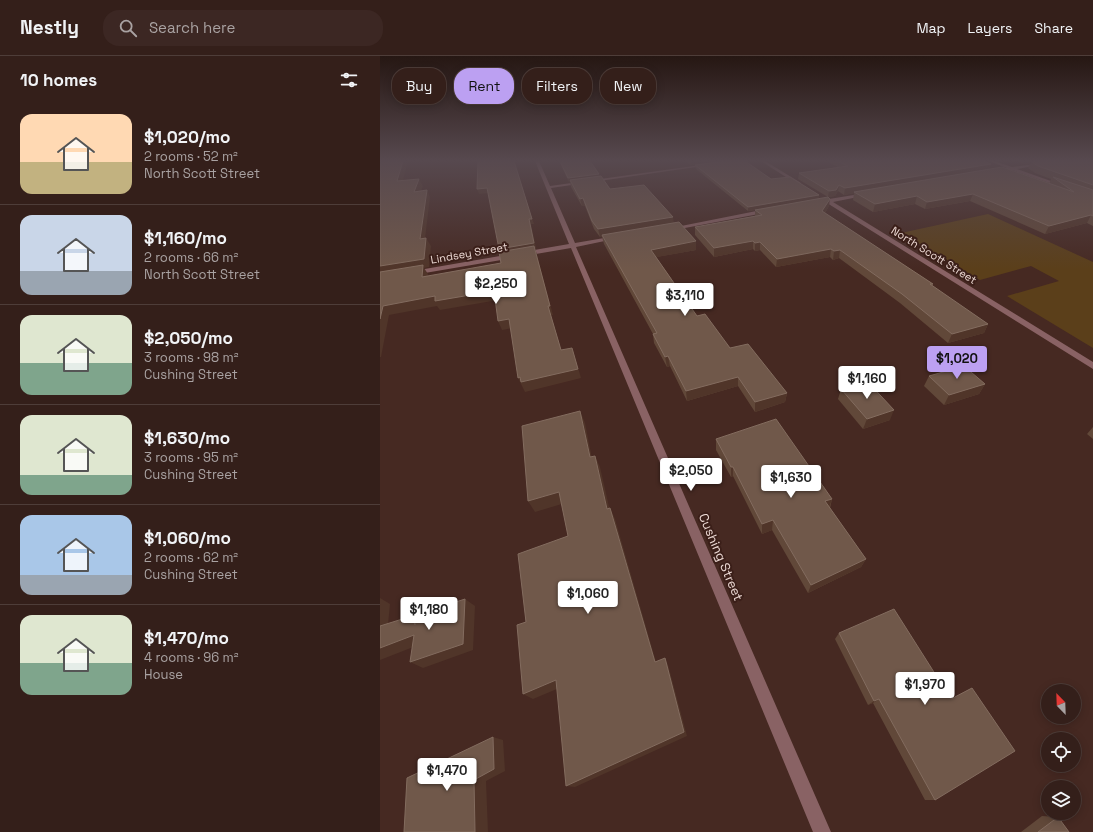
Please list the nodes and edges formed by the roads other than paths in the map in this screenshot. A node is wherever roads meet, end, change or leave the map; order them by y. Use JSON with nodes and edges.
{"nodes":[{"id":1,"x":552,"y":197,"type":"edge"},
{"id":2,"x":823,"y":197,"type":"edge"},
{"id":3,"x":846,"y":197,"type":"edge"},
{"id":4,"x":828,"y":200,"type":"junction"},
{"id":5,"x":813,"y":203,"type":"edge"},
{"id":6,"x":776,"y":210,"type":"edge"},
{"id":7,"x":664,"y":229,"type":"edge"},
{"id":8,"x":619,"y":237,"type":"edge"},
{"id":9,"x":573,"y":246,"type":"junction"},
{"id":10,"x":409,"y":274,"type":"edge"},
{"id":11,"x":1093,"y":366,"type":"edge"},
{"id":12,"x":822,"y":832,"type":"edge"}],
"edges":[{"from":1,"to":9,"type":"street","name":"Cushing Street"},
{"from":2,"to":4,"type":"street","name":"North Scott Street"},
{"from":3,"to":4,"type":"street"},
{"from":4,"to":5,"type":"street"},
{"from":4,"to":11,"type":"street","name":"North Scott Street"},
{"from":6,"to":7,"type":"street"},
{"from":8,"to":9,"type":"street","name":"Lindsey Street"},
{"from":9,"to":10,"type":"street","name":"Lindsey Street"},
{"from":9,"to":12,"type":"street","name":"Cushing Street"}]}
